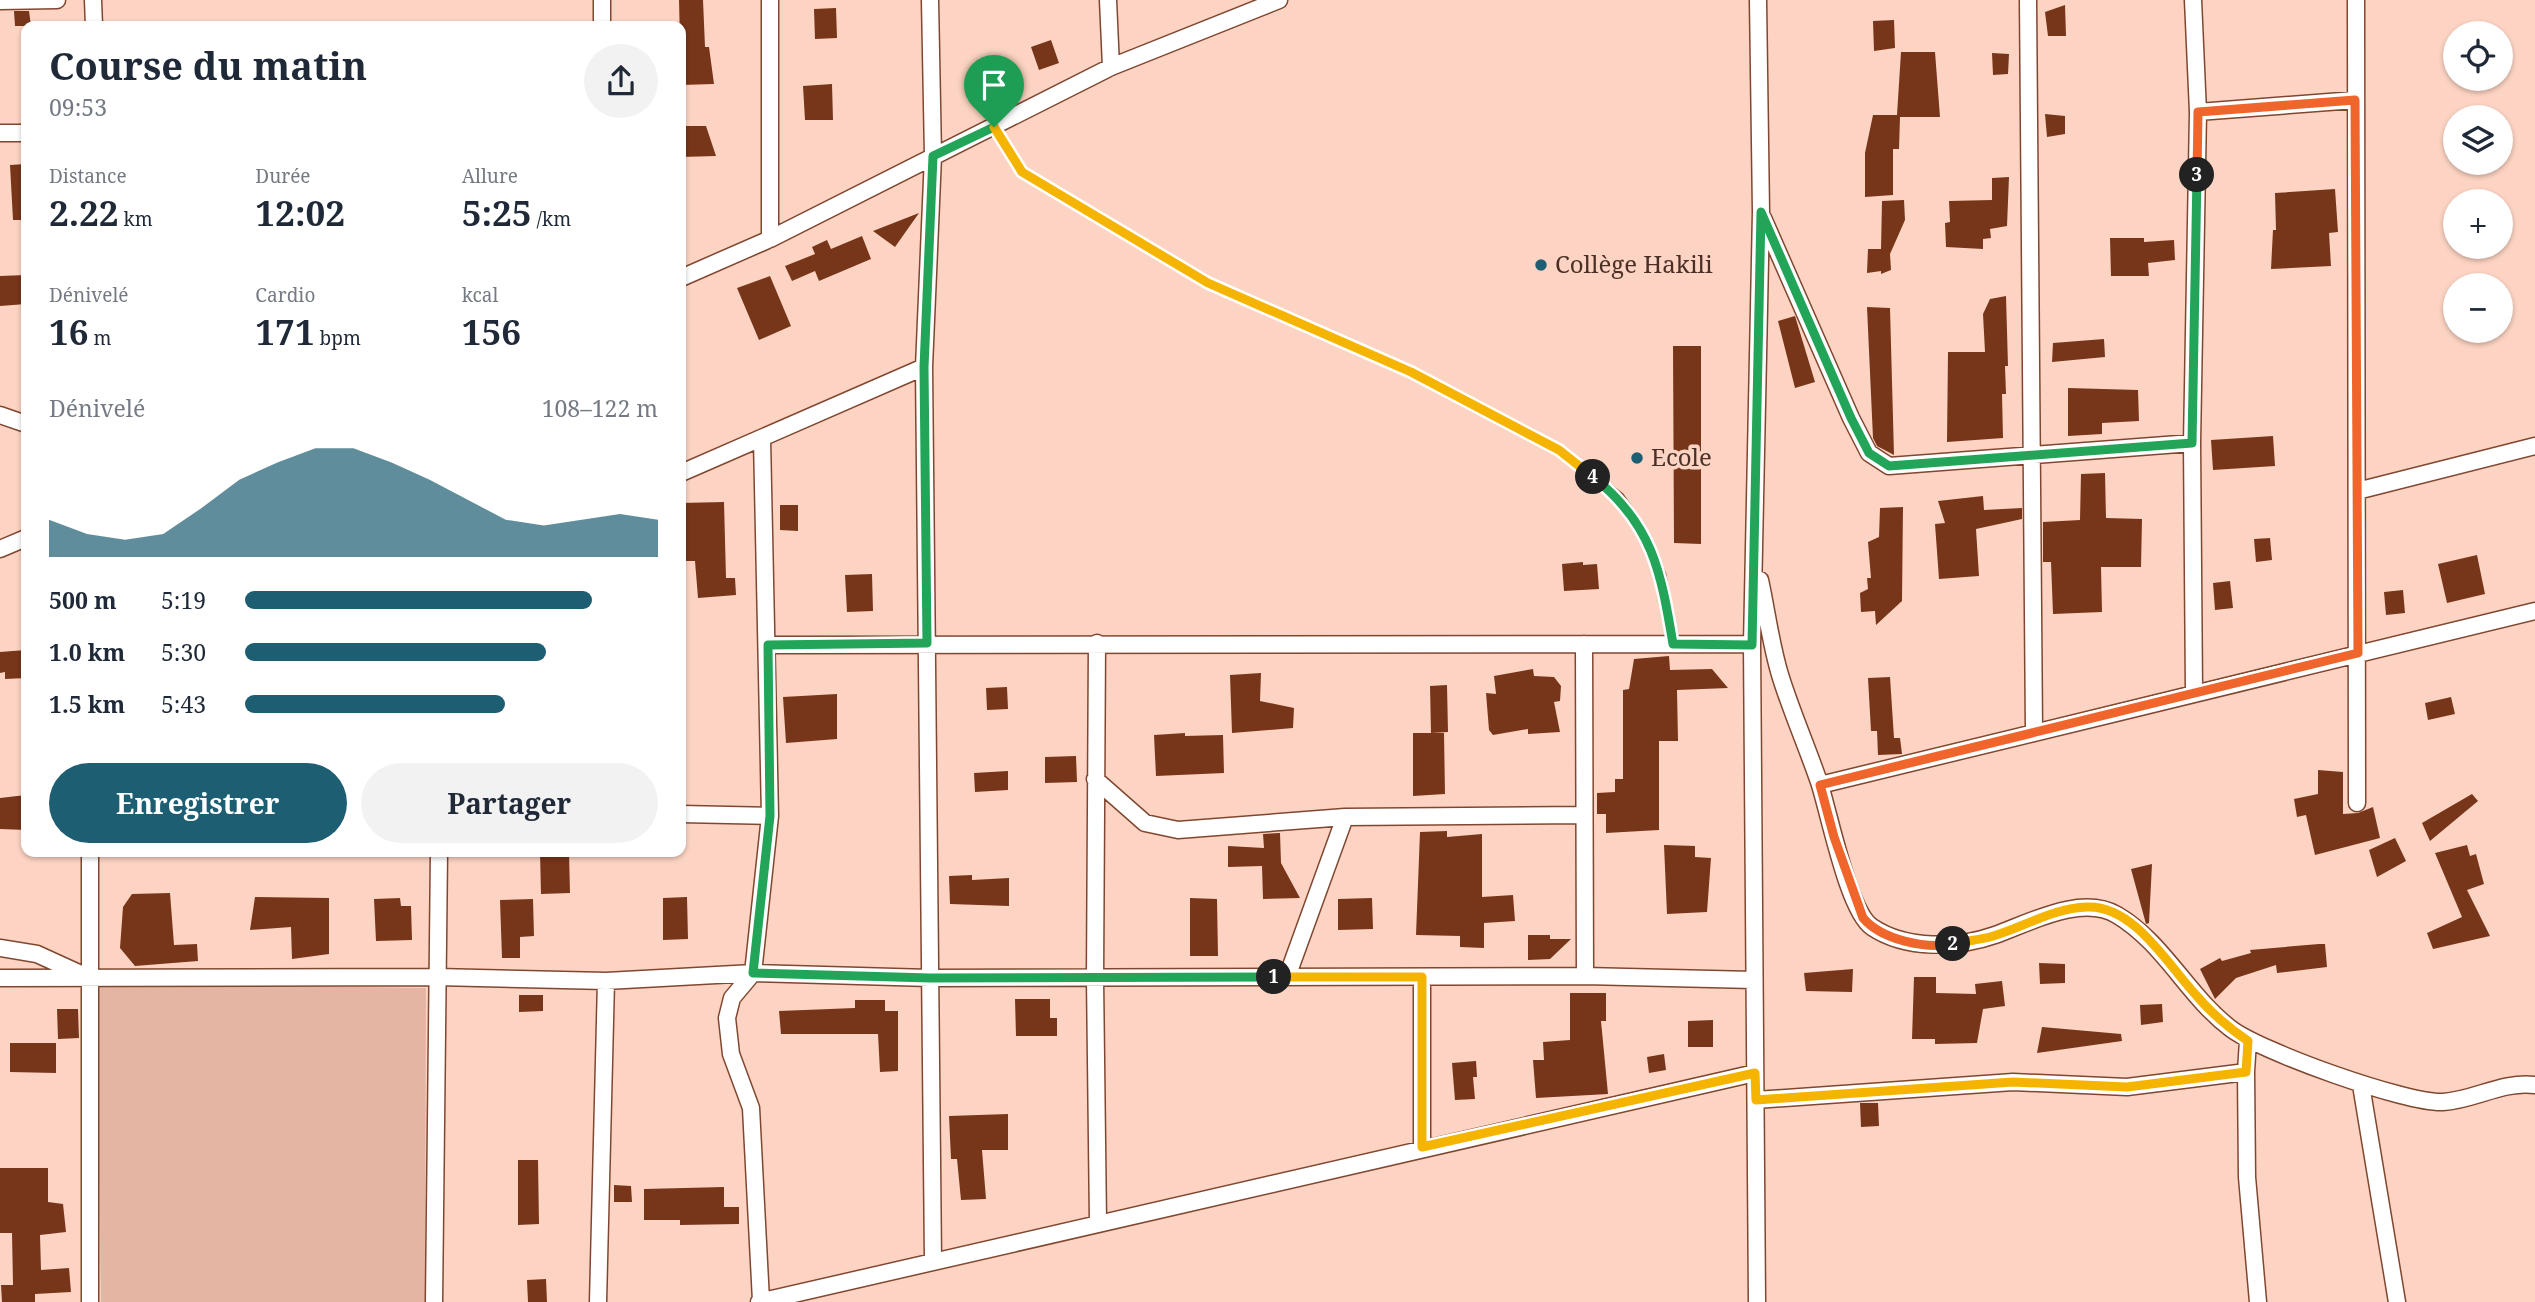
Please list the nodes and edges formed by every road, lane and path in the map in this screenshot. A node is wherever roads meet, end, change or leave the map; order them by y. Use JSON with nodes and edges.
{"nodes":[{"id":1,"x":57,"y":0,"type":"edge"},
{"id":2,"x":93,"y":0,"type":"edge"},
{"id":3,"x":602,"y":0,"type":"edge"},
{"id":4,"x":770,"y":0,"type":"edge"},
{"id":5,"x":930,"y":0,"type":"edge"},
{"id":6,"x":1108,"y":0,"type":"edge"},
{"id":7,"x":1279,"y":0,"type":"edge"},
{"id":8,"x":1758,"y":0,"type":"edge"},
{"id":9,"x":2028,"y":0,"type":"edge"},
{"id":10,"x":2193,"y":0,"type":"edge"},
{"id":11,"x":2356,"y":0,"type":"edge"},
{"id":12,"x":0,"y":1,"type":"edge"},
{"id":13,"x":94,"y":21,"type":"edge"},
{"id":14,"x":602,"y":21,"type":"edge"},
{"id":15,"x":1111,"y":67,"type":"junction"},
{"id":16,"x":2355,"y":100,"type":"junction"},
{"id":17,"x":2198,"y":112,"type":"junction"},
{"id":18,"x":994,"y":127,"type":"junction"},
{"id":19,"x":0,"y":133,"type":"edge"},
{"id":20,"x":21,"y":133,"type":"edge"},
{"id":21,"x":933,"y":156,"type":"junction"},
{"id":22,"x":1761,"y":212,"type":"junction"},
{"id":23,"x":770,"y":239,"type":"junction"},
{"id":24,"x":686,"y":276,"type":"edge"},
{"id":25,"x":924,"y":367,"type":"junction"},
{"id":26,"x":0,"y":415,"type":"edge"},
{"id":27,"x":21,"y":422,"type":"edge"},
{"id":28,"x":762,"y":439,"type":"junction"},
{"id":29,"x":2192,"y":443,"type":"junction"},
{"id":30,"x":2535,"y":446,"type":"edge"},
{"id":31,"x":2030,"y":455,"type":"junction"},
{"id":32,"x":686,"y":471,"type":"edge"},
{"id":33,"x":2357,"y":491,"type":"junction"},
{"id":34,"x":21,"y":540,"type":"edge"},
{"id":35,"x":0,"y":549,"type":"edge"},
{"id":36,"x":1754,"y":550,"type":"junction"},
{"id":37,"x":2535,"y":611,"type":"edge"},
{"id":38,"x":927,"y":643,"type":"junction"},
{"id":39,"x":1097,"y":643,"type":"junction"},
{"id":40,"x":1584,"y":644,"type":"junction"},
{"id":41,"x":1673,"y":644,"type":"junction"},
{"id":42,"x":768,"y":645,"type":"junction"},
{"id":43,"x":1752,"y":645,"type":"junction"},
{"id":44,"x":2358,"y":653,"type":"junction"},
{"id":45,"x":2194,"y":692,"type":"junction"},
{"id":46,"x":2034,"y":732,"type":"junction"},
{"id":47,"x":1096,"y":779,"type":"junction"},
{"id":48,"x":1820,"y":785,"type":"junction"},
{"id":49,"x":2357,"y":803,"type":"dead end"},
{"id":50,"x":686,"y":814,"type":"edge"},
{"id":51,"x":1584,"y":815,"type":"junction"},
{"id":52,"x":770,"y":816,"type":"junction"},
{"id":53,"x":1345,"y":817,"type":"junction"},
{"id":54,"x":90,"y":857,"type":"edge"},
{"id":55,"x":439,"y":857,"type":"edge"},
{"id":56,"x":0,"y":948,"type":"edge"},
{"id":57,"x":753,"y":973,"type":"junction"},
{"id":58,"x":1585,"y":976,"type":"junction"},
{"id":59,"x":437,"y":977,"type":"junction"},
{"id":60,"x":1287,"y":977,"type":"junction"},
{"id":61,"x":1422,"y":977,"type":"junction"},
{"id":62,"x":0,"y":978,"type":"edge"},
{"id":63,"x":90,"y":978,"type":"junction"},
{"id":64,"x":930,"y":978,"type":"junction"},
{"id":65,"x":1094,"y":978,"type":"junction"},
{"id":66,"x":1753,"y":980,"type":"junction"},
{"id":67,"x":606,"y":981,"type":"junction"},
{"id":68,"x":2248,"y":1041,"type":"junction"},
{"id":69,"x":2246,"y":1072,"type":"junction"},
{"id":70,"x":1755,"y":1073,"type":"junction"},
{"id":71,"x":2361,"y":1085,"type":"junction"},
{"id":72,"x":2535,"y":1085,"type":"edge"},
{"id":73,"x":1756,"y":1100,"type":"junction"},
{"id":74,"x":1422,"y":1147,"type":"junction"},
{"id":75,"x":1098,"y":1223,"type":"junction"},
{"id":76,"x":933,"y":1261,"type":"junction"},
{"id":77,"x":90,"y":1302,"type":"edge"},
{"id":78,"x":434,"y":1302,"type":"edge"},
{"id":79,"x":598,"y":1302,"type":"edge"},
{"id":80,"x":761,"y":1302,"type":"edge"},
{"id":81,"x":1757,"y":1302,"type":"edge"},
{"id":82,"x":2258,"y":1302,"type":"edge"},
{"id":83,"x":2397,"y":1302,"type":"edge"}],
"edges":[{"from":1,"to":12,"type":"street"},
{"from":2,"to":13,"type":"street"},
{"from":3,"to":14,"type":"street"},
{"from":4,"to":23,"type":"street"},
{"from":5,"to":21,"type":"street"},
{"from":6,"to":15,"type":"street"},
{"from":7,"to":15,"type":"street"},
{"from":8,"to":22,"type":"street"},
{"from":9,"to":31,"type":"street"},
{"from":10,"to":17,"type":"street"},
{"from":11,"to":16,"type":"street"},
{"from":15,"to":18,"type":"street"},
{"from":16,"to":17,"type":"street"},
{"from":16,"to":33,"type":"street"},
{"from":17,"to":29,"type":"street"},
{"from":18,"to":21,"type":"street"},
{"from":18,"to":41,"type":"lane"},
{"from":19,"to":20,"type":"street"},
{"from":21,"to":23,"type":"street"},
{"from":21,"to":25,"type":"street"},
{"from":22,"to":31,"type":"street"},
{"from":22,"to":36,"type":"street"},
{"from":23,"to":24,"type":"street"},
{"from":25,"to":28,"type":"street"},
{"from":25,"to":38,"type":"street"},
{"from":26,"to":27,"type":"street"},
{"from":28,"to":32,"type":"street"},
{"from":28,"to":42,"type":"street"},
{"from":29,"to":31,"type":"street"},
{"from":29,"to":45,"type":"street"},
{"from":30,"to":33,"type":"street"},
{"from":31,"to":46,"type":"street"},
{"from":33,"to":44,"type":"street"},
{"from":34,"to":35,"type":"street"},
{"from":36,"to":43,"type":"street"},
{"from":36,"to":48,"type":"street"},
{"from":37,"to":44,"type":"street"},
{"from":38,"to":39,"type":"street"},
{"from":38,"to":42,"type":"street"},
{"from":38,"to":64,"type":"street"},
{"from":39,"to":40,"type":"street"},
{"from":39,"to":47,"type":"street"},
{"from":40,"to":41,"type":"street"},
{"from":40,"to":51,"type":"street"},
{"from":41,"to":43,"type":"street"},
{"from":42,"to":52,"type":"street"},
{"from":43,"to":66,"type":"street"},
{"from":44,"to":45,"type":"street"},
{"from":44,"to":49,"type":"street"},
{"from":45,"to":46,"type":"street"},
{"from":46,"to":48,"type":"street"},
{"from":47,"to":53,"type":"street"},
{"from":47,"to":65,"type":"street"},
{"from":48,"to":68,"type":"street"},
{"from":50,"to":52,"type":"street"},
{"from":51,"to":53,"type":"street"},
{"from":51,"to":58,"type":"street"},
{"from":52,"to":57,"type":"street"},
{"from":53,"to":60,"type":"street"},
{"from":54,"to":63,"type":"street"},
{"from":55,"to":59,"type":"street"},
{"from":56,"to":63,"type":"street"},
{"from":57,"to":64,"type":"street"},
{"from":57,"to":67,"type":"street"},
{"from":57,"to":80,"type":"street"},
{"from":58,"to":61,"type":"street"},
{"from":58,"to":66,"type":"street"},
{"from":59,"to":63,"type":"street"},
{"from":59,"to":67,"type":"street"},
{"from":59,"to":78,"type":"street"},
{"from":60,"to":61,"type":"street"},
{"from":60,"to":65,"type":"street"},
{"from":61,"to":74,"type":"street"},
{"from":62,"to":63,"type":"street"},
{"from":63,"to":77,"type":"street"},
{"from":64,"to":65,"type":"street"},
{"from":64,"to":76,"type":"street"},
{"from":65,"to":75,"type":"street"},
{"from":66,"to":70,"type":"street"},
{"from":67,"to":79,"type":"street"},
{"from":68,"to":69,"type":"street"},
{"from":68,"to":71,"type":"street"},
{"from":69,"to":73,"type":"street"},
{"from":69,"to":82,"type":"street"},
{"from":70,"to":73,"type":"street"},
{"from":70,"to":74,"type":"street"},
{"from":71,"to":72,"type":"street"},
{"from":71,"to":83,"type":"street"},
{"from":73,"to":81,"type":"street"},
{"from":74,"to":75,"type":"street"},
{"from":75,"to":76,"type":"street"},
{"from":76,"to":80,"type":"street"}]}
